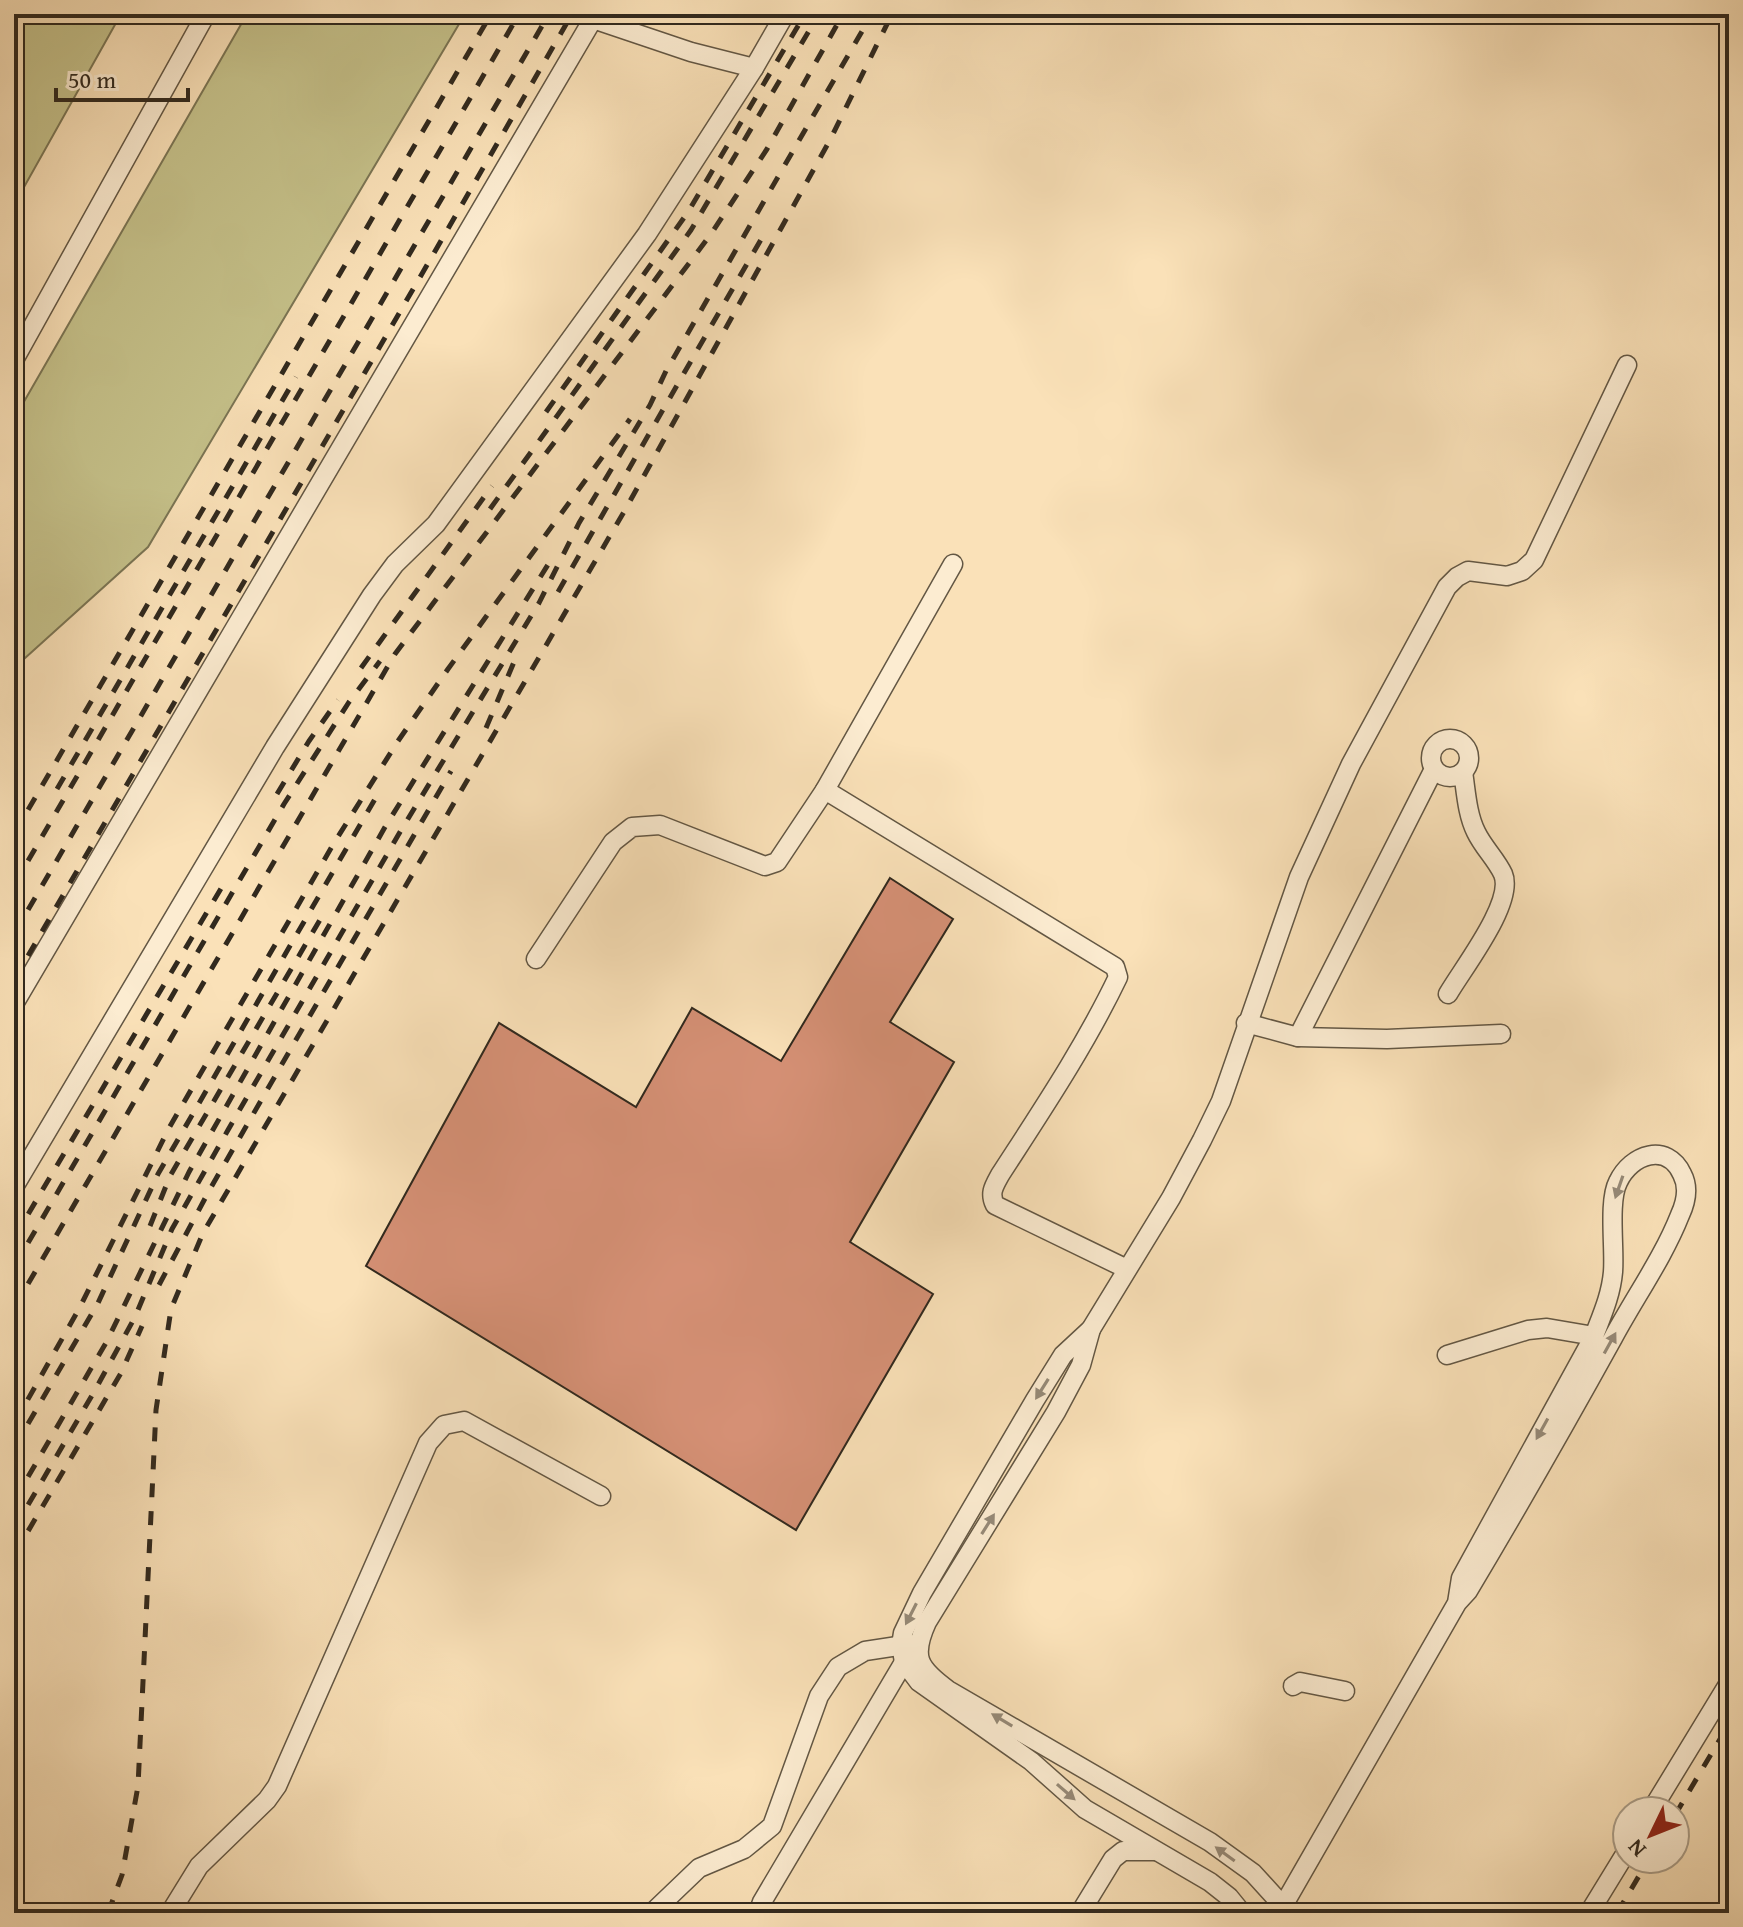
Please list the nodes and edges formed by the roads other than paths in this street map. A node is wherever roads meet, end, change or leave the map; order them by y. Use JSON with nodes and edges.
{"nodes":[{"id":1,"x":206,"y":14,"type":"edge"},
{"id":2,"x":785,"y":14,"type":"edge"},
{"id":3,"x":594,"y":17,"type":"edge"},
{"id":4,"x":754,"y":68,"type":"junction"},
{"id":5,"x":14,"y":360,"type":"edge"},
{"id":6,"x":1627,"y":365,"type":"dead end"},
{"id":7,"x":953,"y":564,"type":"dead end"},
{"id":8,"x":1434,"y":769,"type":"junction"},
{"id":9,"x":1463,"y":772,"type":"junction"},
{"id":10,"x":825,"y":790,"type":"junction"},
{"id":11,"x":536,"y":959,"type":"dead end"},
{"id":12,"x":1448,"y":994,"type":"dead end"},
{"id":13,"x":14,"y":1004,"type":"edge"},
{"id":14,"x":1246,"y":1023,"type":"junction"},
{"id":15,"x":1501,"y":1034,"type":"dead end"},
{"id":16,"x":1298,"y":1037,"type":"junction"},
{"id":17,"x":14,"y":1187,"type":"edge"},
{"id":18,"x":1127,"y":1269,"type":"junction"},
{"id":19,"x":1594,"y":1336,"type":"junction"},
{"id":20,"x":1447,"y":1355,"type":"dead end"},
{"id":21,"x":601,"y":1496,"type":"dead end"},
{"id":22,"x":1457,"y":1603,"type":"junction"},
{"id":23,"x":911,"y":1652,"type":"junction"},
{"id":24,"x":1729,"y":1683,"type":"edge"},
{"id":25,"x":1293,"y":1686,"type":"dead end"},
{"id":26,"x":1345,"y":1691,"type":"dead end"},
{"id":27,"x":1661,"y":1795,"type":"edge"},
{"id":28,"x":772,"y":1826,"type":"junction"},
{"id":29,"x":799,"y":1842,"type":"junction"},
{"id":30,"x":1157,"y":1851,"type":"junction"},
{"id":31,"x":1612,"y":1875,"type":"edge"},
{"id":32,"x":1281,"y":1909,"type":"edge"},
{"id":33,"x":170,"y":1913,"type":"edge"},
{"id":34,"x":652,"y":1913,"type":"edge"},
{"id":35,"x":758,"y":1913,"type":"edge"},
{"id":36,"x":1080,"y":1913,"type":"edge"},
{"id":37,"x":1242,"y":1913,"type":"edge"},
{"id":38,"x":1589,"y":1913,"type":"edge"}],
"edges":[{"from":1,"to":5,"type":"lane"},
{"from":2,"to":4,"type":"lane"},
{"from":3,"to":4,"type":"lane"},
{"from":3,"to":13,"type":"lane"},
{"from":4,"to":17,"type":"lane"},
{"from":6,"to":14,"type":"lane"},
{"from":7,"to":10,"type":"lane"},
{"from":8,"to":9,"type":"lane"},
{"from":8,"to":9,"type":"lane"},
{"from":8,"to":16,"type":"lane"},
{"from":9,"to":12,"type":"lane"},
{"from":10,"to":11,"type":"lane"},
{"from":10,"to":18,"type":"lane"},
{"from":14,"to":16,"type":"lane"},
{"from":14,"to":18,"type":"lane"},
{"from":15,"to":16,"type":"lane"},
{"from":18,"to":23,"type":"lane"},
{"from":19,"to":20,"type":"lane"},
{"from":19,"to":22,"type":"lane","one_way":true},
{"from":22,"to":19,"type":"lane","one_way":true},
{"from":21,"to":33,"type":"lane"},
{"from":22,"to":32,"type":"lane"},
{"from":23,"to":28,"type":"lane"},
{"from":23,"to":29,"type":"lane"},
{"from":23,"to":30,"type":"lane","one_way":true},
{"from":32,"to":23,"type":"lane","one_way":true},
{"from":24,"to":27,"type":"lane"},
{"from":25,"to":26,"type":"lane"},
{"from":28,"to":29,"type":"lane"},
{"from":28,"to":34,"type":"lane"},
{"from":29,"to":35,"type":"lane"},
{"from":30,"to":36,"type":"lane"},
{"from":30,"to":37,"type":"lane"},
{"from":31,"to":38,"type":"lane"}]}
